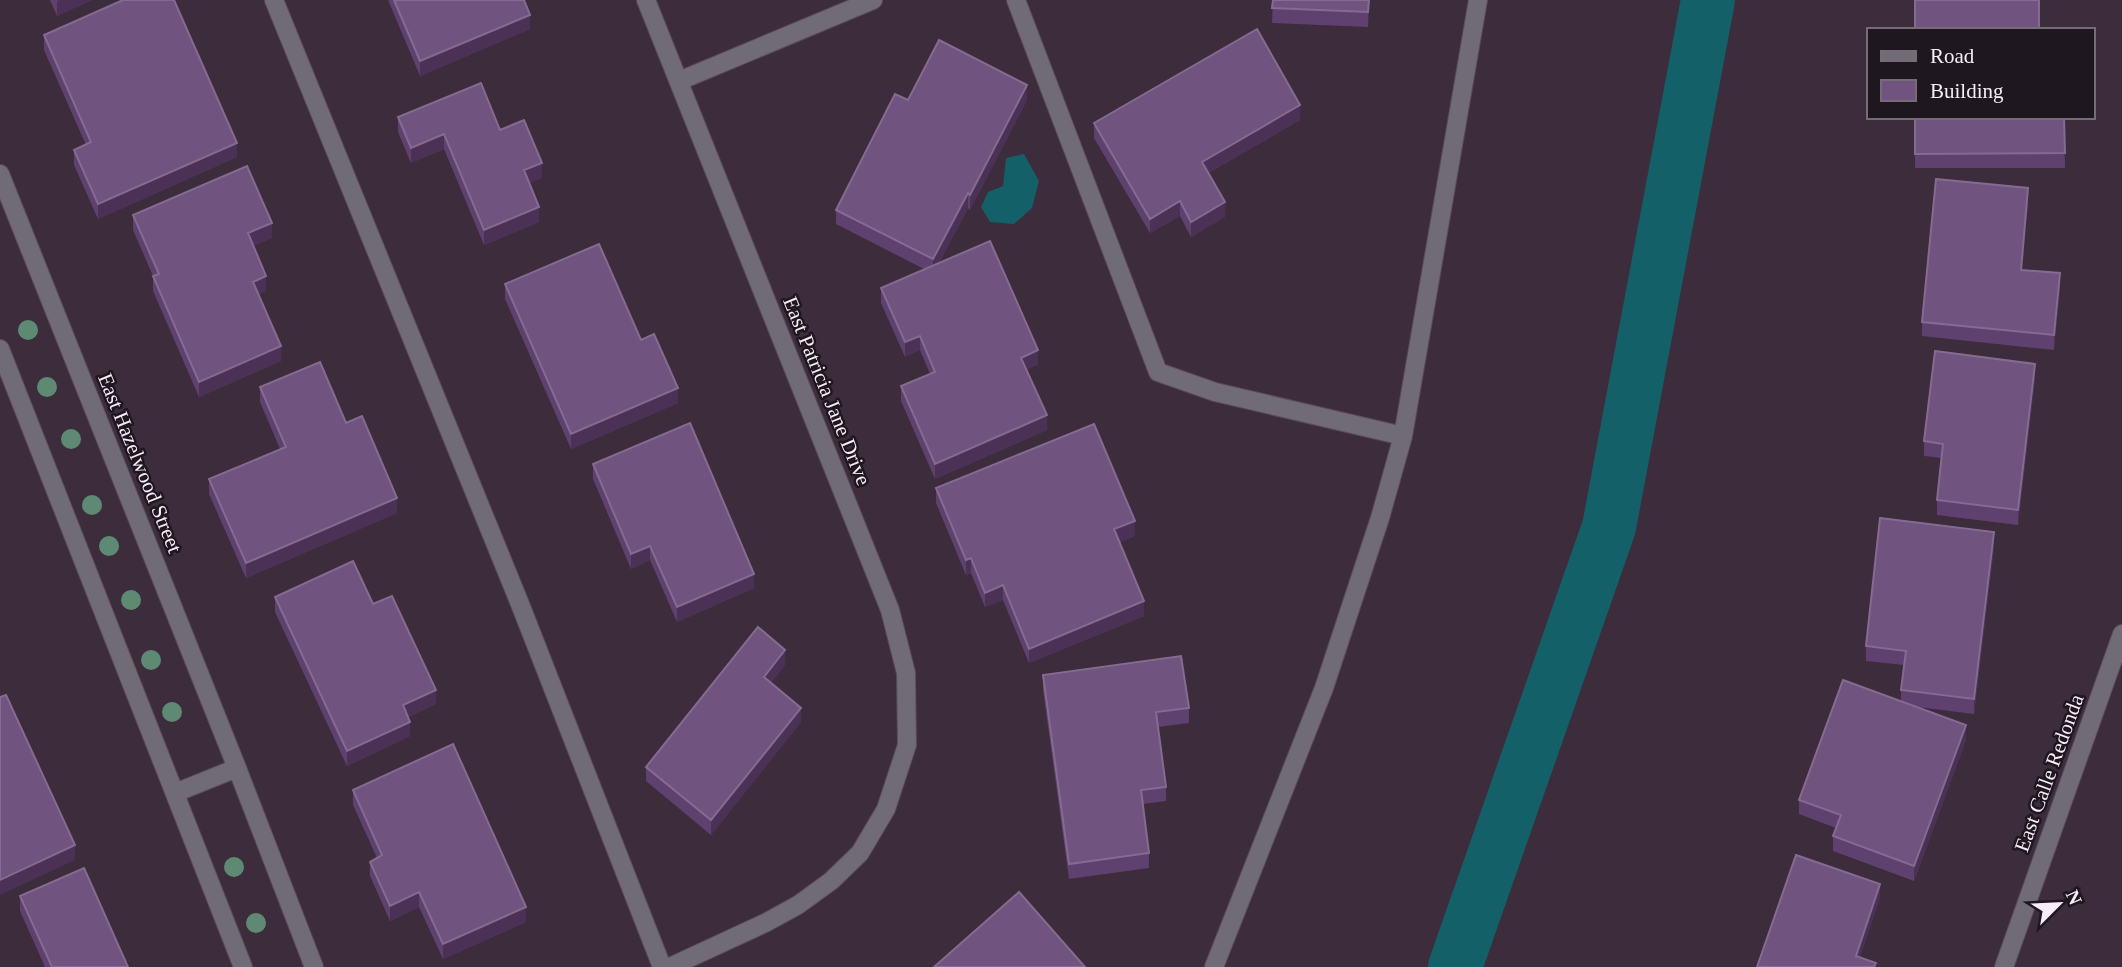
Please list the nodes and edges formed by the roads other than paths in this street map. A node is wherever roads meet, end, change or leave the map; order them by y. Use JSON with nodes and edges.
{"nodes":[{"id":1,"x":274,"y":0,"type":"edge"},
{"id":2,"x":646,"y":0,"type":"edge"},
{"id":3,"x":873,"y":0,"type":"edge"},
{"id":4,"x":1016,"y":0,"type":"edge"},
{"id":5,"x":1478,"y":0,"type":"edge"},
{"id":6,"x":679,"y":81,"type":"junction"},
{"id":7,"x":0,"y":174,"type":"edge"},
{"id":8,"x":0,"y":349,"type":"edge"},
{"id":9,"x":1403,"y":436,"type":"junction"},
{"id":10,"x":2122,"y":634,"type":"edge"},
{"id":11,"x":237,"y":768,"type":"junction"},
{"id":12,"x":175,"y":793,"type":"junction"},
{"id":13,"x":243,"y":967,"type":"edge"},
{"id":14,"x":314,"y":967,"type":"edge"},
{"id":15,"x":662,"y":967,"type":"edge"},
{"id":16,"x":670,"y":967,"type":"edge"},
{"id":17,"x":1214,"y":967,"type":"edge"},
{"id":18,"x":2004,"y":967,"type":"edge"}],
"edges":[{"from":1,"to":15,"type":"street"},
{"from":2,"to":6,"type":"street","name":"East Patricia Jane Drive"},
{"from":3,"to":6,"type":"street"},
{"from":4,"to":9,"type":"street"},
{"from":5,"to":9,"type":"street"},
{"from":6,"to":16,"type":"street","name":"East Patricia Jane Drive"},
{"from":7,"to":11,"type":"street","name":"East Hazelwood Street"},
{"from":8,"to":12,"type":"street"},
{"from":9,"to":17,"type":"street"},
{"from":10,"to":18,"type":"street","name":"East Calle Redonda"},
{"from":11,"to":12,"type":"street"},
{"from":11,"to":14,"type":"street","name":"East Hazelwood Street"},
{"from":12,"to":13,"type":"street"}]}
